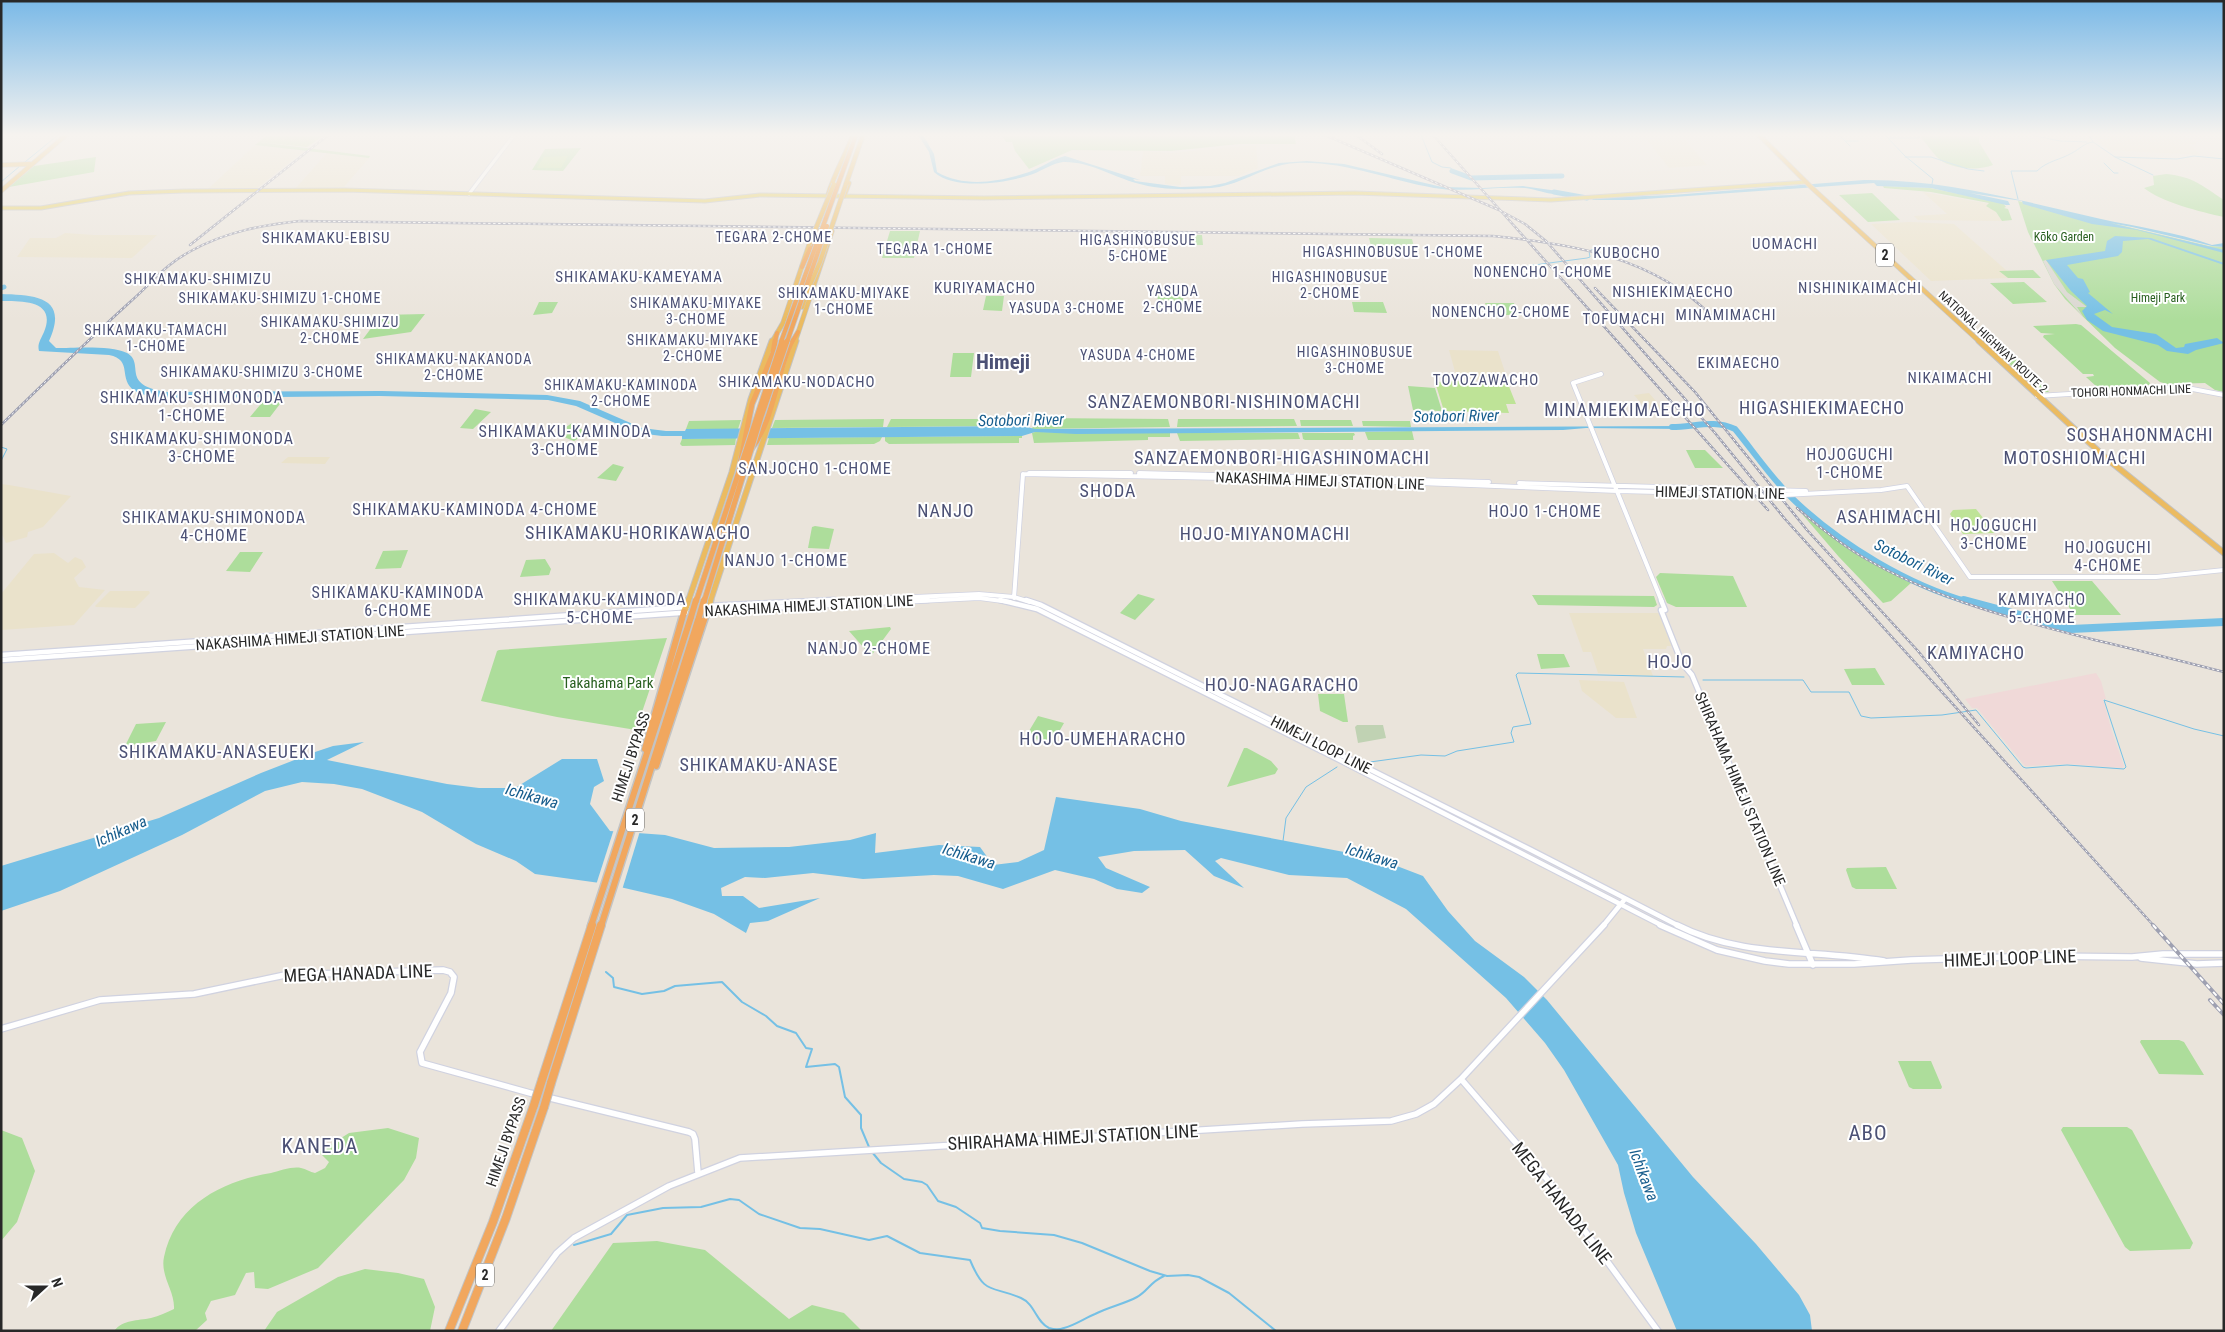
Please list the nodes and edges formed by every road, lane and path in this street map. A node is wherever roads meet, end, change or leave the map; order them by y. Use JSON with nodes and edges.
{"nodes":[{"id":1,"x":122,"y":197,"type":"edge"},
{"id":2,"x":574,"y":197,"type":"edge"},
{"id":3,"x":735,"y":197,"type":"edge"},
{"id":4,"x":829,"y":197,"type":"edge"},
{"id":5,"x":835,"y":197,"type":"edge"},
{"id":6,"x":841,"y":197,"type":"edge"},
{"id":7,"x":925,"y":197,"type":"edge"},
{"id":8,"x":1025,"y":197,"type":"edge"},
{"id":9,"x":1471,"y":197,"type":"edge"},
{"id":10,"x":1597,"y":197,"type":"edge"},
{"id":11,"x":1823,"y":197,"type":"edge"},
{"id":12,"x":1,"y":209,"type":"edge"},
{"id":13,"x":814,"y":228,"type":"dead end"},
{"id":14,"x":832,"y":229,"type":"dead end"},
{"id":15,"x":823,"y":230,"type":"junction"},
{"id":16,"x":802,"y":267,"type":"junction"},
{"id":17,"x":816,"y":268,"type":"junction"},
{"id":18,"x":778,"y":330,"type":"junction"},
{"id":19,"x":799,"y":330,"type":"junction"},
{"id":20,"x":1601,"y":374,"type":"dead end"},
{"id":21,"x":2224,"y":395,"type":"edge"},
{"id":22,"x":2037,"y":396,"type":"junction"},
{"id":23,"x":751,"y":450,"type":"junction"},
{"id":24,"x":740,"y":464,"type":"junction"},
{"id":25,"x":1616,"y":489,"type":"junction"},
{"id":26,"x":1826,"y":491,"type":"junction"},
{"id":27,"x":1782,"y":493,"type":"junction"},
{"id":28,"x":2224,"y":553,"type":"edge"},
{"id":29,"x":2224,"y":570,"type":"edge"},
{"id":30,"x":1014,"y":599,"type":"junction"},
{"id":31,"x":708,"y":608,"type":"junction"},
{"id":32,"x":686,"y":609,"type":"junction"},
{"id":33,"x":1,"y":655,"type":"edge"},
{"id":34,"x":1,"y":660,"type":"edge"},
{"id":35,"x":660,"y":692,"type":"junction"},
{"id":36,"x":649,"y":713,"type":"dead end"},
{"id":37,"x":647,"y":747,"type":"junction"},
{"id":38,"x":660,"y":749,"type":"junction"},
{"id":39,"x":1625,"y":899,"type":"junction"},
{"id":40,"x":1621,"y":906,"type":"junction"},
{"id":41,"x":2224,"y":954,"type":"edge"},
{"id":42,"x":1809,"y":955,"type":"junction"},
{"id":43,"x":2132,"y":957,"type":"junction"},
{"id":44,"x":1887,"y":962,"type":"junction"},
{"id":45,"x":2224,"y":963,"type":"edge"},
{"id":46,"x":1813,"y":964,"type":"junction"},
{"id":47,"x":1,"y":1029,"type":"edge"},
{"id":48,"x":1462,"y":1078,"type":"junction"},
{"id":49,"x":698,"y":1173,"type":"junction"},
{"id":50,"x":449,"y":1331,"type":"edge"},
{"id":51,"x":462,"y":1331,"type":"edge"},
{"id":52,"x":499,"y":1331,"type":"edge"},
{"id":53,"x":1658,"y":1331,"type":"edge"}],
"edges":[{"from":1,"to":12,"type":"main road"},
{"from":2,"to":3,"type":"main road"},
{"from":4,"to":16,"type":"highway","bridge":true},
{"from":5,"to":15,"type":"highway","name":"HIMEJI BYPASS","number":"2","bridge":true},
{"from":6,"to":17,"type":"highway","bridge":true},
{"from":7,"to":8,"type":"main road"},
{"from":9,"to":10,"type":"main road"},
{"from":11,"to":22,"type":"highway","name":"NATIONAL HIGHWAY ROUTE 2","number":"2"},
{"from":13,"to":18,"type":"highway"},
{"from":14,"to":19,"type":"highway"},
{"from":15,"to":16,"type":"highway","bridge":true},
{"from":15,"to":17,"type":"highway","bridge":true},
{"from":15,"to":23,"type":"highway","name":"HIMEJI BYPASS","number":"2","bridge":true},
{"from":15,"to":24,"type":"highway","name":"HIMEJI BYPASS","number":"2","bridge":true},
{"from":16,"to":18,"type":"highway"},
{"from":17,"to":19,"type":"highway","bridge":true},
{"from":18,"to":24,"type":"highway","bridge":true},
{"from":18,"to":32,"type":"highway"},
{"from":19,"to":23,"type":"highway","bridge":true},
{"from":19,"to":31,"type":"highway"},
{"from":20,"to":25,"type":"main road"},
{"from":21,"to":22,"type":"main road","name":"TOHORI HONMACHI LINE"},
{"from":22,"to":28,"type":"highway","name":"NATIONAL HIGHWAY ROUTE 2","number":"2"},
{"from":23,"to":38,"type":"highway","name":"HIMEJI BYPASS","number":"2","bridge":true},
{"from":24,"to":37,"type":"highway","name":"HIMEJI BYPASS","number":"2","bridge":true},
{"from":25,"to":27,"type":"main road","name":"HIMEJI STATION LINE"},
{"from":25,"to":30,"type":"main road","name":"NAKASHIMA HIMEJI STATION LINE"},
{"from":25,"to":42,"type":"main road","name":"SHIRAHAMA HIMEJI STATION LINE"},
{"from":26,"to":27,"type":"main road","name":"HIMEJI STATION LINE"},
{"from":26,"to":27,"type":"main road","name":"HIMEJI STATION LINE"},
{"from":26,"to":29,"type":"main road","name":"HIMEJI STATION LINE"},
{"from":30,"to":31,"type":"main road","name":"NAKASHIMA HIMEJI STATION LINE"},
{"from":30,"to":39,"type":"main road","name":"HIMEJI LOOP LINE"},
{"from":30,"to":40,"type":"main road","name":"HIMEJI LOOP LINE"},
{"from":31,"to":32,"type":"main road","name":"NAKASHIMA HIMEJI STATION LINE"},
{"from":31,"to":38,"type":"highway"},
{"from":32,"to":33,"type":"main road","name":"NAKASHIMA HIMEJI STATION LINE"},
{"from":32,"to":34,"type":"main road","name":"NAKASHIMA HIMEJI STATION LINE"},
{"from":32,"to":35,"type":"highway"},
{"from":35,"to":36,"type":"highway"},
{"from":35,"to":37,"type":"highway"},
{"from":37,"to":50,"type":"highway","name":"HIMEJI BYPASS","number":"2","bridge":true},
{"from":38,"to":51,"type":"highway","name":"HIMEJI BYPASS","number":"2","bridge":true},
{"from":39,"to":40,"type":"main road","name":"SHIRAHAMA HIMEJI STATION LINE"},
{"from":39,"to":42,"type":"main road"},
{"from":40,"to":46,"type":"main road"},
{"from":40,"to":48,"type":"main road","name":"SHIRAHAMA HIMEJI STATION LINE"},
{"from":41,"to":43,"type":"main road","name":"HIMEJI LOOP LINE"},
{"from":42,"to":44,"type":"main road","name":"HIMEJI LOOP LINE"},
{"from":42,"to":46,"type":"main road","name":"SHIRAHAMA HIMEJI STATION LINE"},
{"from":43,"to":44,"type":"main road","name":"HIMEJI LOOP LINE"},
{"from":43,"to":45,"type":"main road","name":"HIMEJI LOOP LINE"},
{"from":44,"to":46,"type":"main road","name":"HIMEJI LOOP LINE"},
{"from":47,"to":49,"type":"main road","name":"MEGA HANADA LINE"},
{"from":48,"to":49,"type":"main road","name":"SHIRAHAMA HIMEJI STATION LINE"},
{"from":48,"to":53,"type":"main road","name":"MEGA HANADA LINE"},
{"from":49,"to":52,"type":"main road","name":"SHIRAHAMA HIMEJI STATION LINE"}]}
